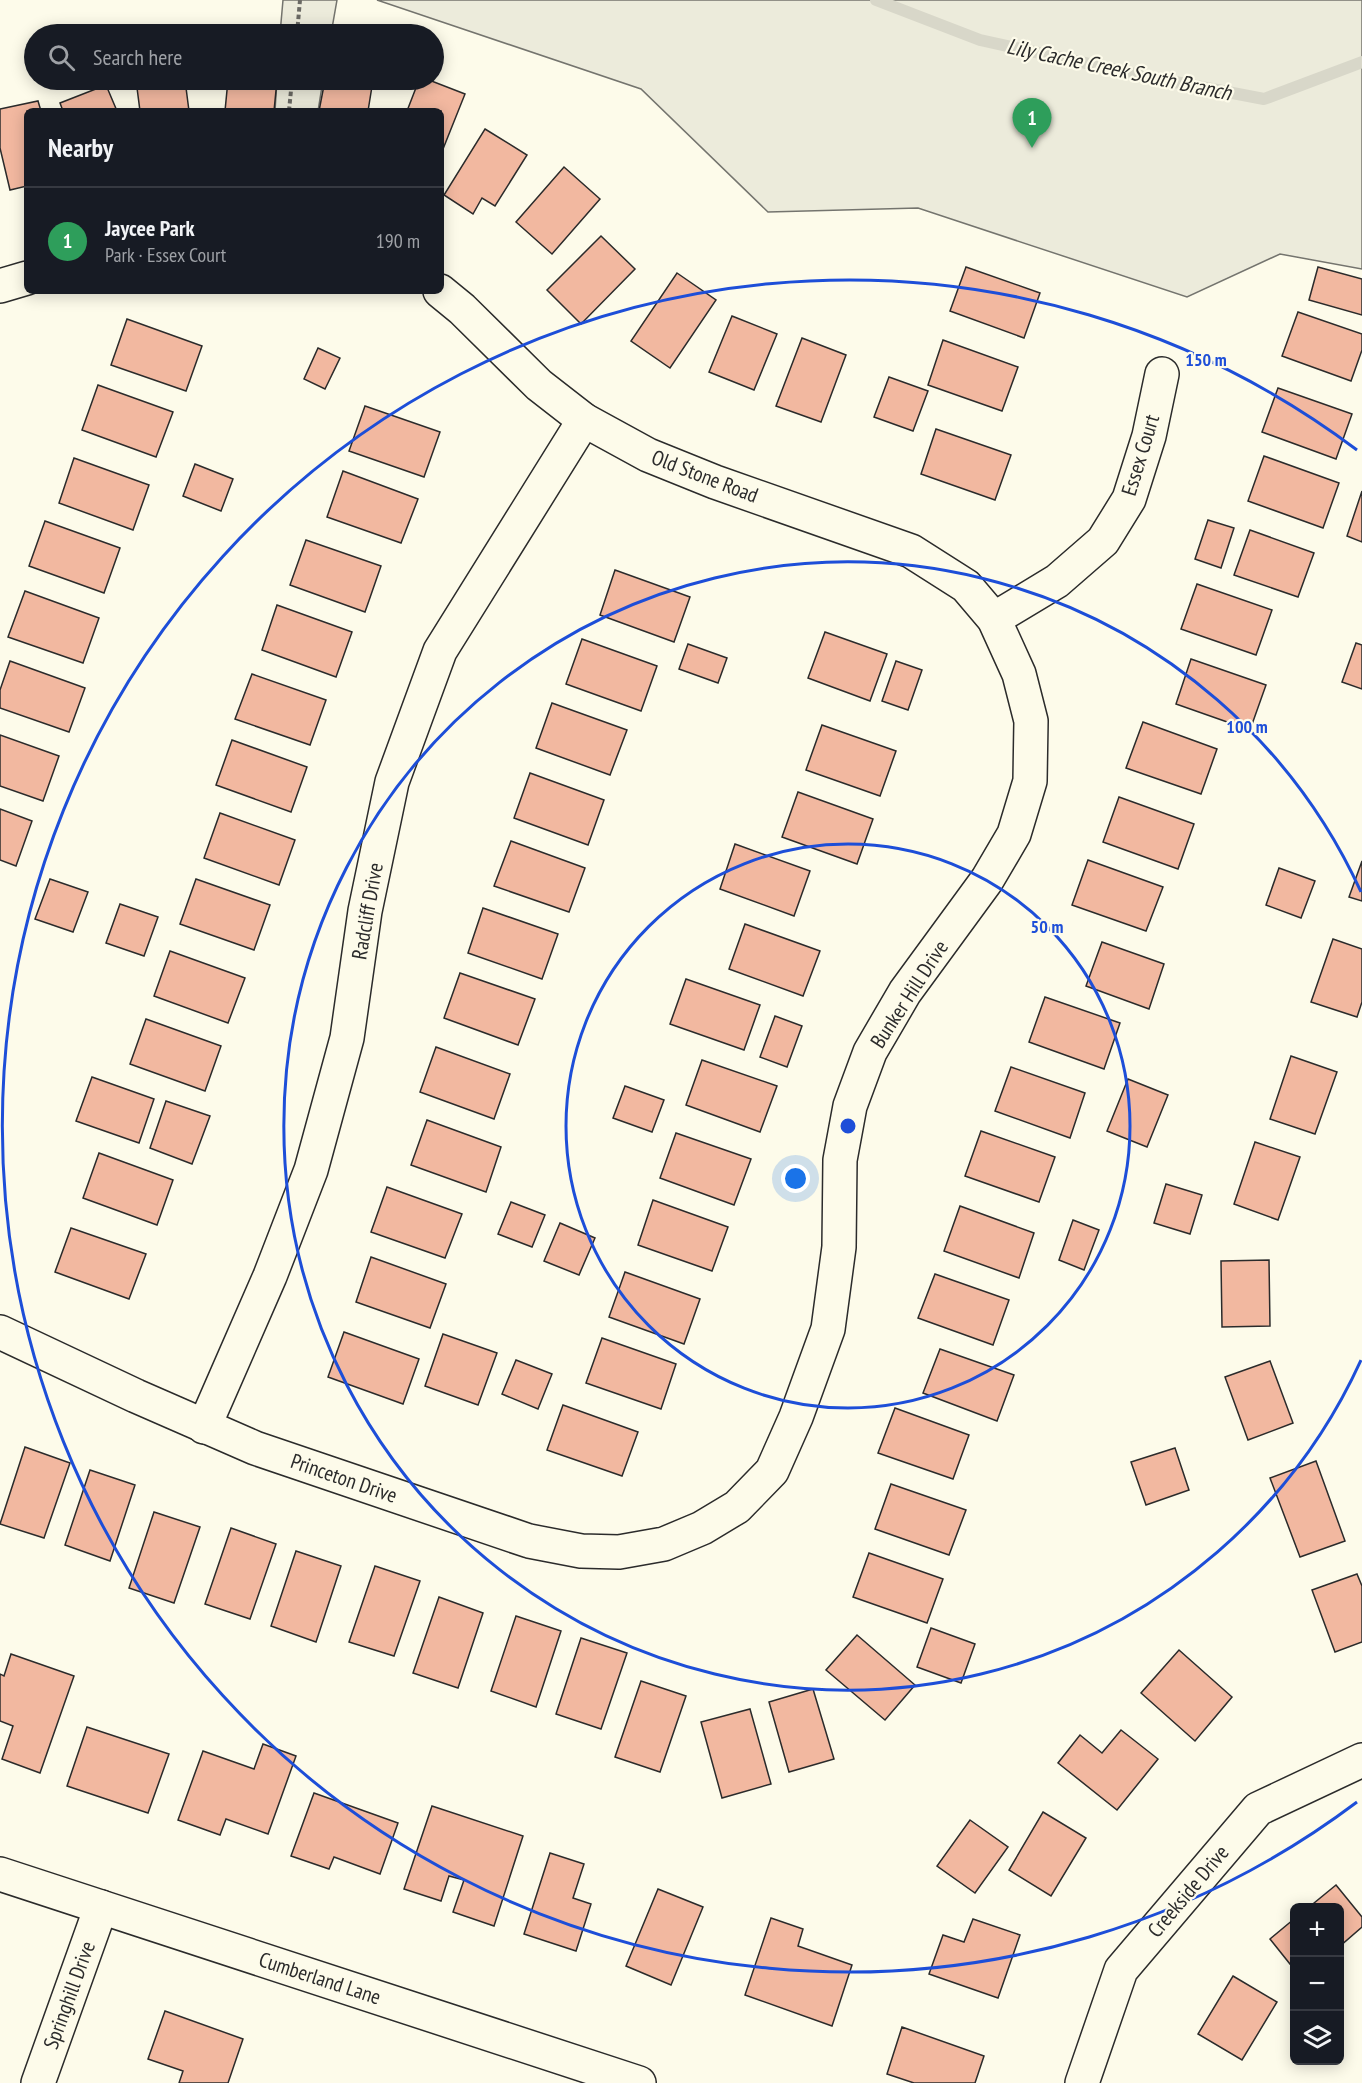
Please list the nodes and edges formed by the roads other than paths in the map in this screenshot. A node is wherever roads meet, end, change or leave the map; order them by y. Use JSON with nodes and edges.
{"nodes":[{"id":1,"x":24,"y":279,"type":"edge"},
{"id":2,"x":0,"y":286,"type":"edge"},
{"id":3,"x":444,"y":294,"type":"edge"},
{"id":4,"x":1162,"y":374,"type":"dead end"},
{"id":5,"x":584,"y":420,"type":"junction"},
{"id":6,"x":994,"y":619,"type":"junction"},
{"id":7,"x":0,"y":1332,"type":"edge"},
{"id":8,"x":204,"y":1427,"type":"junction"},
{"id":9,"x":702,"y":1528,"type":"joint"},
{"id":10,"x":1362,"y":1760,"type":"edge"},
{"id":11,"x":0,"y":1874,"type":"edge"},
{"id":12,"x":101,"y":1907,"type":"junction"},
{"id":13,"x":557,"y":2070,"type":"edge"},
{"id":14,"x":38,"y":2083,"type":"edge"},
{"id":15,"x":639,"y":2083,"type":"edge"},
{"id":16,"x":1082,"y":2083,"type":"edge"}],
"edges":[{"from":1,"to":2,"type":"street"},
{"from":3,"to":5,"type":"street","name":"Old Stone Road"},
{"from":4,"to":6,"type":"street","name":"Essex Court"},
{"from":5,"to":6,"type":"street","name":"Old Stone Road"},
{"from":5,"to":8,"type":"street","name":"Radcliff Drive"},
{"from":6,"to":9,"type":"street","name":"Bunker Hill Drive"},
{"from":7,"to":8,"type":"street","name":"Princeton Drive"},
{"from":8,"to":9,"type":"street","name":"Princeton Drive"},
{"from":10,"to":16,"type":"street","name":"Creekside Drive"},
{"from":11,"to":12,"type":"street","name":"Cumberland Lane"},
{"from":12,"to":13,"type":"street","name":"Cumberland Lane"},
{"from":12,"to":14,"type":"street","name":"Springhill Drive"},
{"from":13,"to":15,"type":"street","name":"Cumberland Lane"}]}
